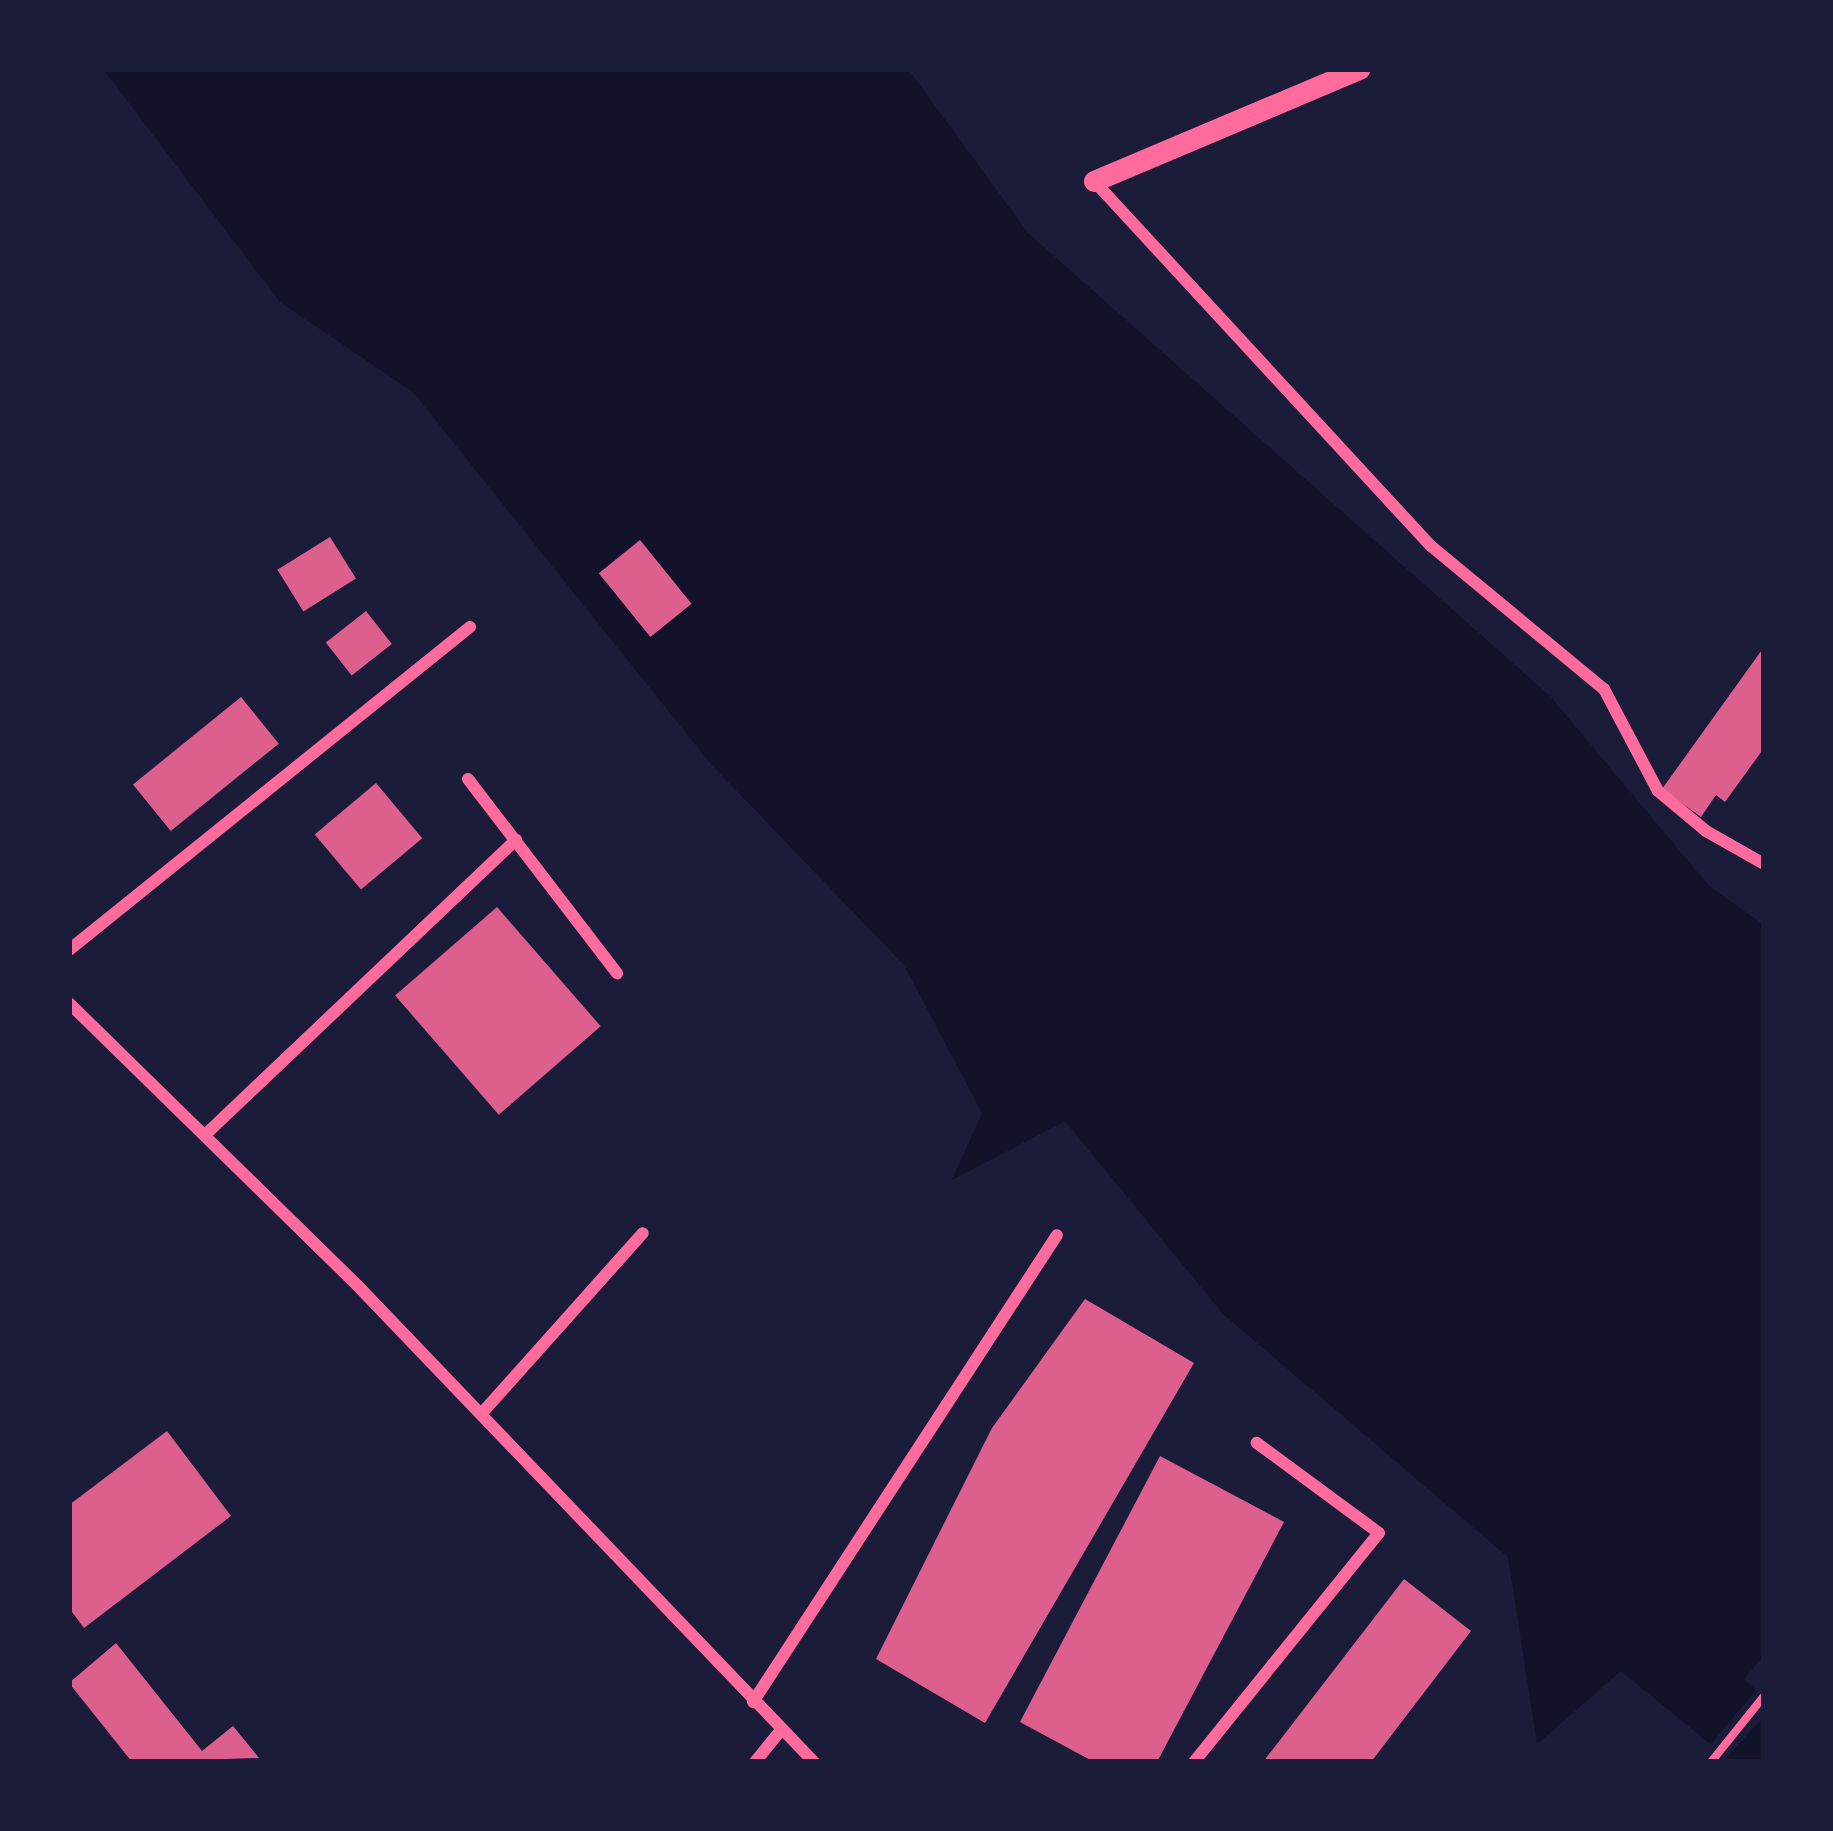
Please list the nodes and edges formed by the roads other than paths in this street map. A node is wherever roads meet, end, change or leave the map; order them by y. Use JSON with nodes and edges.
{"nodes":[{"id":1,"x":1359,"y":69,"type":"edge"},
{"id":2,"x":1094,"y":181,"type":"joint"},
{"id":3,"x":470,"y":627,"type":"dead end"},
{"id":4,"x":468,"y":779,"type":"dead end"},
{"id":5,"x":516,"y":840,"type":"junction"},
{"id":6,"x":1764,"y":864,"type":"edge"},
{"id":7,"x":69,"y":950,"type":"edge"},
{"id":8,"x":616,"y":973,"type":"dead end"},
{"id":9,"x":69,"y":1003,"type":"edge"},
{"id":10,"x":205,"y":1135,"type":"junction"},
{"id":11,"x":643,"y":1233,"type":"dead end"},
{"id":12,"x":1057,"y":1235,"type":"dead end"},
{"id":13,"x":482,"y":1413,"type":"junction"},
{"id":14,"x":1257,"y":1443,"type":"dead end"},
{"id":15,"x":753,"y":1702,"type":"junction"},
{"id":16,"x":781,"y":1730,"type":"junction"},
{"id":17,"x":754,"y":1762,"type":"edge"},
{"id":18,"x":814,"y":1762,"type":"edge"},
{"id":19,"x":1194,"y":1762,"type":"edge"}],
"edges":[{"from":1,"to":2,"type":"street"},
{"from":2,"to":6,"type":"street"},
{"from":3,"to":7,"type":"street"},
{"from":4,"to":5,"type":"street"},
{"from":5,"to":8,"type":"street"},
{"from":5,"to":10,"type":"street"},
{"from":9,"to":10,"type":"street"},
{"from":10,"to":13,"type":"street"},
{"from":11,"to":13,"type":"street"},
{"from":12,"to":15,"type":"street"},
{"from":13,"to":15,"type":"street"},
{"from":14,"to":19,"type":"street"},
{"from":15,"to":16,"type":"street"},
{"from":16,"to":17,"type":"street"},
{"from":16,"to":18,"type":"street"}]}
